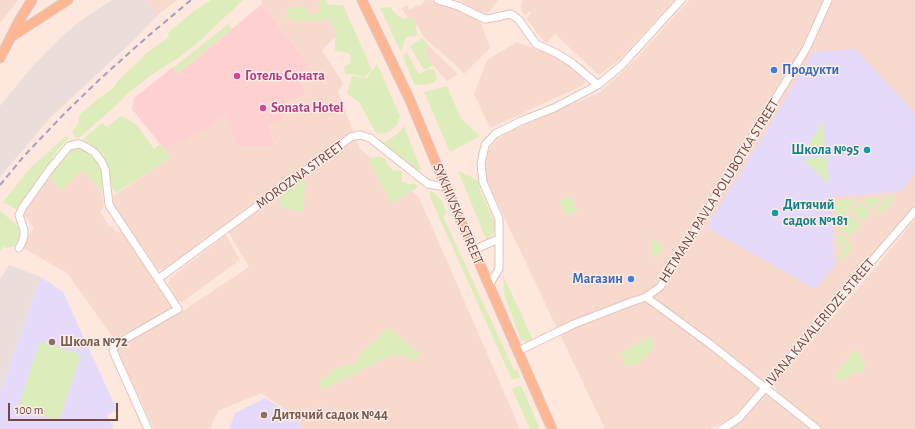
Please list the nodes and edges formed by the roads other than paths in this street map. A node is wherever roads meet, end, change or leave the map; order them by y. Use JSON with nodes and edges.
{"nodes":[{"id":1,"x":32,"y":0,"type":"edge"},
{"id":2,"x":68,"y":0,"type":"edge"},
{"id":3,"x":362,"y":0,"type":"edge"},
{"id":4,"x":438,"y":0,"type":"edge"},
{"id":5,"x":681,"y":0,"type":"edge"},
{"id":6,"x":828,"y":0,"type":"edge"},
{"id":7,"x":11,"y":37,"type":"junction"},
{"id":8,"x":0,"y":58,"type":"edge"},
{"id":9,"x":598,"y":85,"type":"junction"},
{"id":10,"x":446,"y":187,"type":"junction"},
{"id":11,"x":915,"y":211,"type":"edge"},
{"id":12,"x":499,"y":239,"type":"junction"},
{"id":13,"x":19,"y":248,"type":"dead end"},
{"id":14,"x":473,"y":250,"type":"junction"},
{"id":15,"x":158,"y":279,"type":"junction"},
{"id":16,"x":489,"y":285,"type":"junction"},
{"id":17,"x":646,"y":297,"type":"junction"},
{"id":18,"x":518,"y":351,"type":"junction"},
{"id":19,"x":765,"y":388,"type":"junction"},
{"id":20,"x":148,"y":429,"type":"edge"},
{"id":21,"x":552,"y":429,"type":"edge"},
{"id":22,"x":722,"y":429,"type":"edge"},
{"id":23,"x":816,"y":429,"type":"edge"}],
"edges":[{"from":1,"to":7,"type":"main road"},
{"from":2,"to":7,"type":"main road"},
{"from":3,"to":10,"type":"main road","name":"SYKHIVSKA STREET"},
{"from":4,"to":9,"type":"street"},
{"from":5,"to":9,"type":"street"},
{"from":6,"to":17,"type":"street","name":"HETMANA PAVLA POLUBOTKA STREET"},
{"from":7,"to":8,"type":"main road"},
{"from":9,"to":12,"type":"street"},
{"from":10,"to":14,"type":"main road","name":"SYKHIVSKA STREET"},
{"from":10,"to":15,"type":"street","name":"MOROZNA STREET"},
{"from":11,"to":19,"type":"street","name":"IVANA KAVALERIDZE STREET"},
{"from":12,"to":14,"type":"street"},
{"from":12,"to":16,"type":"street"},
{"from":13,"to":15,"type":"street"},
{"from":14,"to":16,"type":"main road","name":"SYKHIVSKA STREET"},
{"from":15,"to":20,"type":"street"},
{"from":16,"to":18,"type":"main road","name":"SYKHIVSKA STREET"},
{"from":17,"to":18,"type":"street","name":"HETMANA PAVLA POLUBOTKA STREET"},
{"from":17,"to":19,"type":"street"},
{"from":18,"to":21,"type":"main road","name":"SYKHIVSKA STREET"},
{"from":19,"to":22,"type":"street","name":"IVANA KAVALERIDZE STREET"},
{"from":19,"to":23,"type":"street"}]}
